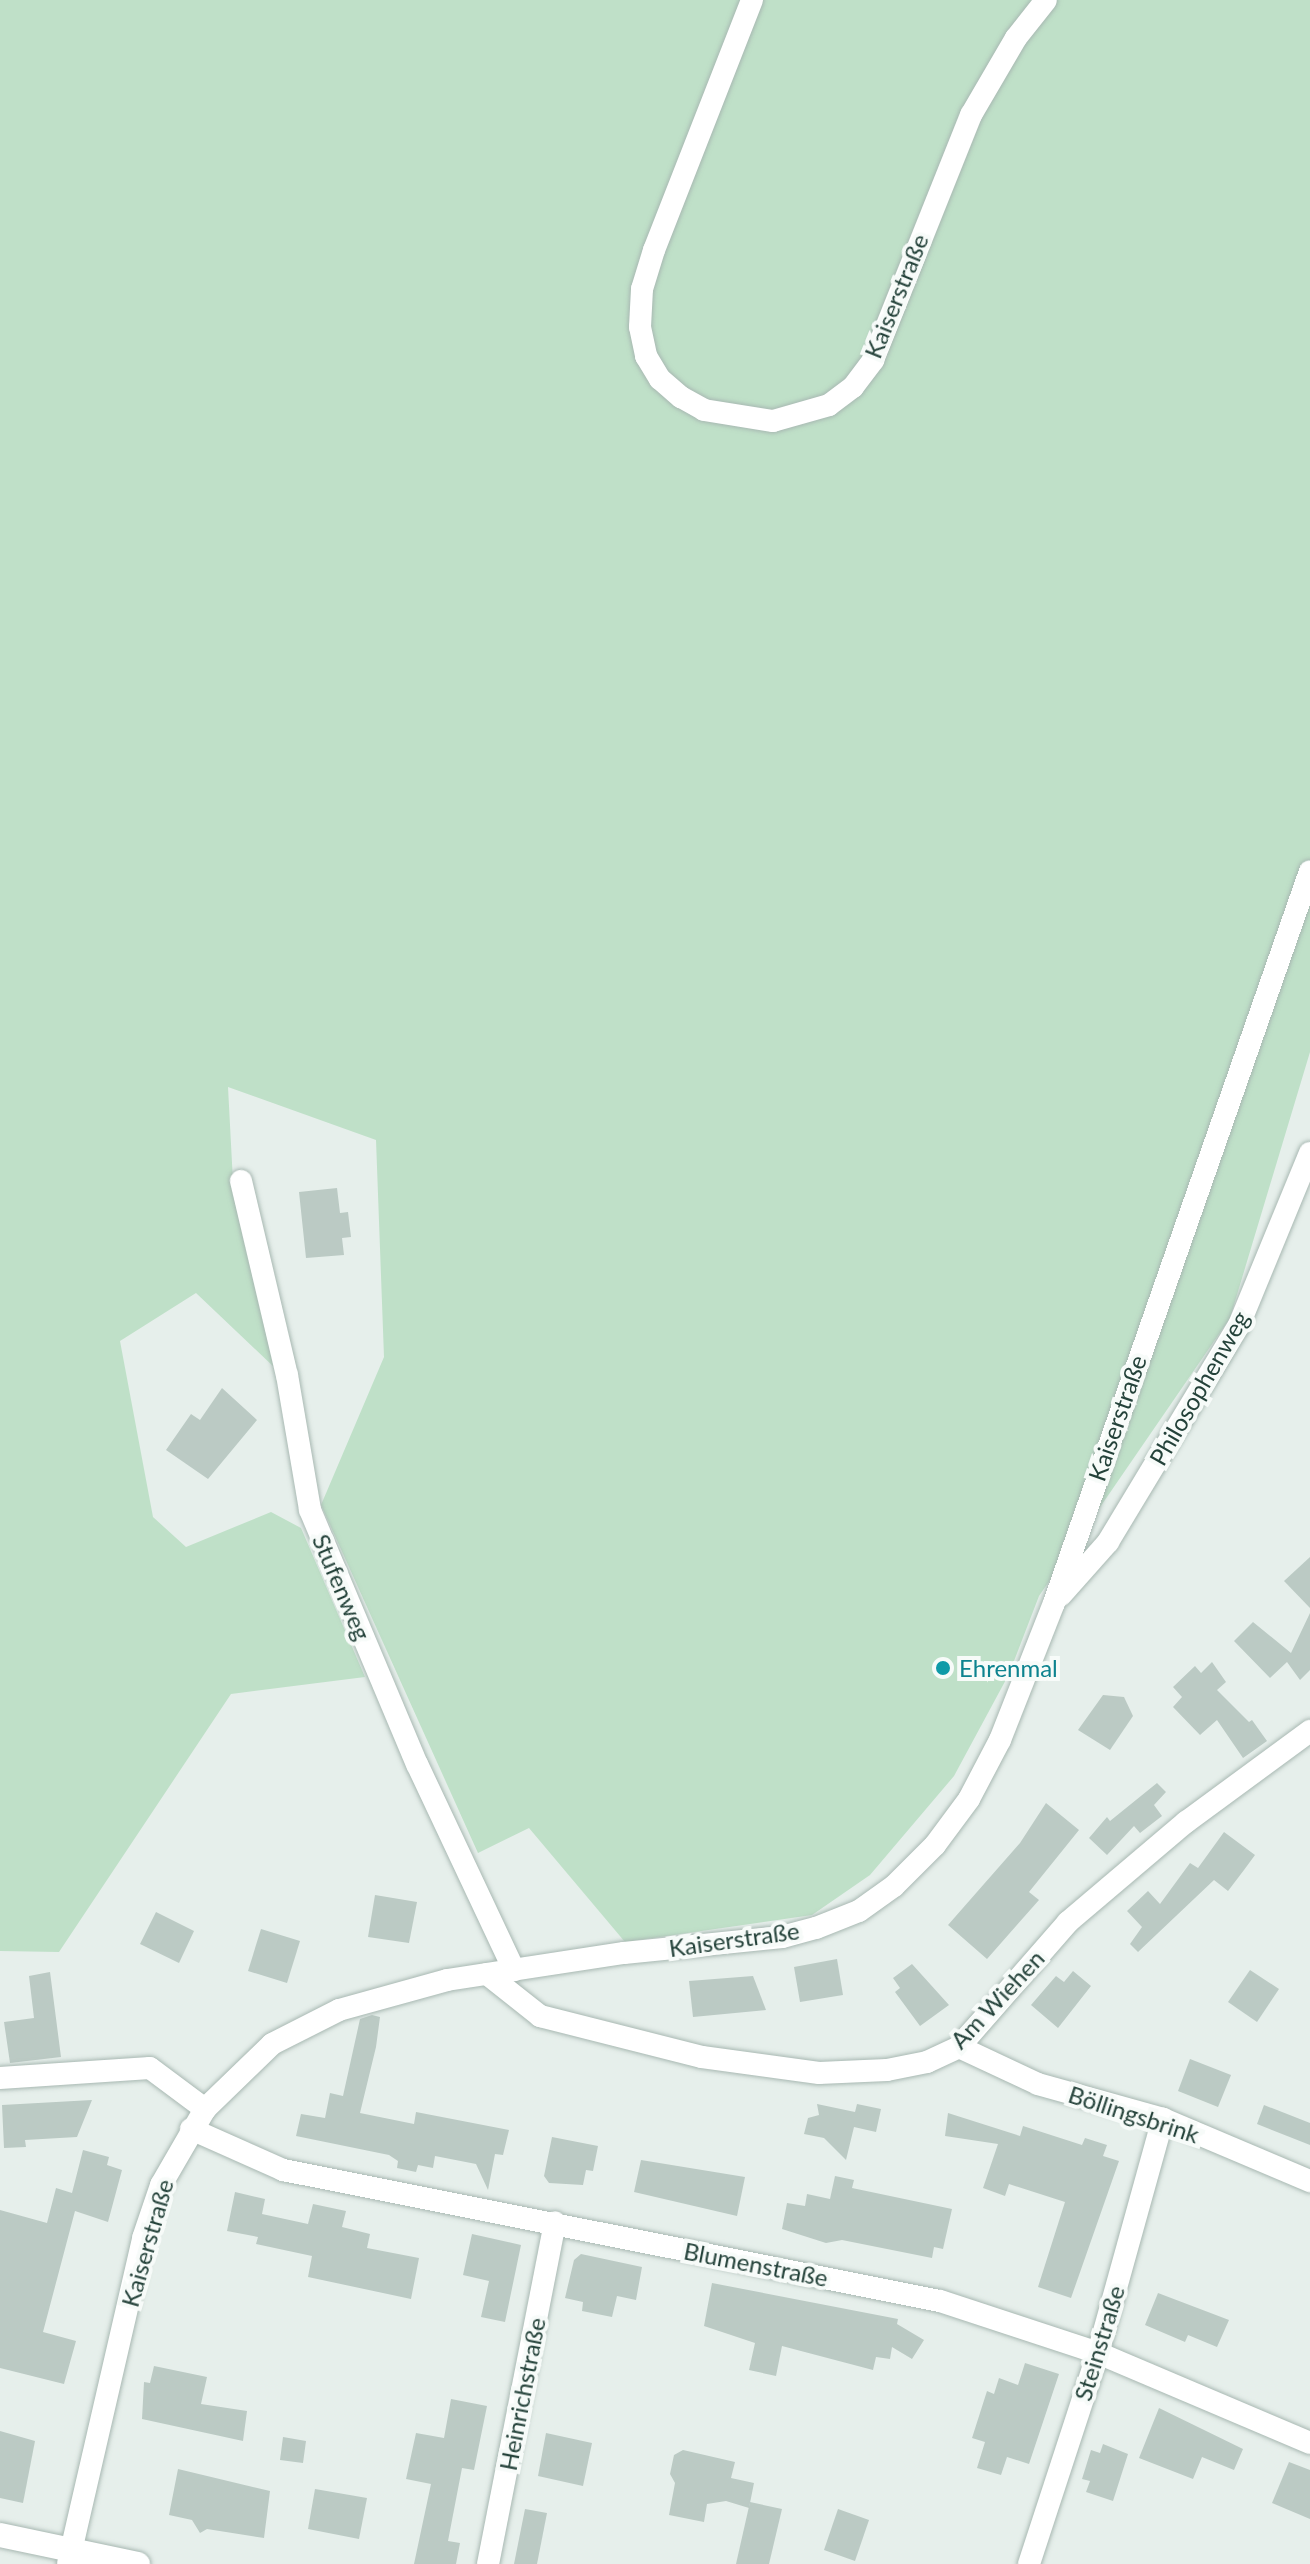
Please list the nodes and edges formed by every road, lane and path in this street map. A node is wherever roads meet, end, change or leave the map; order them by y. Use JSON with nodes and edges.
{"nodes":[{"id":1,"x":752,"y":0,"type":"edge"},
{"id":2,"x":1046,"y":0,"type":"edge"},
{"id":3,"x":1310,"y":871,"type":"edge"},
{"id":4,"x":1310,"y":1153,"type":"edge"},
{"id":5,"x":241,"y":1181,"type":"dead end"},
{"id":6,"x":1054,"y":1603,"type":"junction"},
{"id":7,"x":1310,"y":1731,"type":"edge"},
{"id":8,"x":514,"y":1970,"type":"junction"},
{"id":9,"x":487,"y":1974,"type":"junction"},
{"id":10,"x":959,"y":2047,"type":"junction"},
{"id":11,"x":0,"y":2078,"type":"edge"},
{"id":12,"x":205,"y":2109,"type":"junction"},
{"id":13,"x":1163,"y":2119,"type":"junction"},
{"id":14,"x":191,"y":2129,"type":"junction"},
{"id":15,"x":1310,"y":2181,"type":"edge"},
{"id":16,"x":555,"y":2223,"type":"junction"},
{"id":17,"x":1098,"y":2353,"type":"junction"},
{"id":18,"x":1310,"y":2443,"type":"edge"},
{"id":19,"x":0,"y":2535,"type":"edge"},
{"id":20,"x":70,"y":2557,"type":"edge"},
{"id":21,"x":138,"y":2564,"type":"edge"},
{"id":22,"x":488,"y":2564,"type":"edge"},
{"id":23,"x":1029,"y":2564,"type":"edge"}],
"edges":[{"from":1,"to":2,"type":"street","name":"Kaiserstraße"},
{"from":3,"to":6,"type":"street","name":"Kaiserstraße"},
{"from":4,"to":6,"type":"street","name":"Philosophenweg"},
{"from":5,"to":8,"type":"street","name":"Stufenweg"},
{"from":6,"to":8,"type":"street","name":"Kaiserstraße"},
{"from":7,"to":10,"type":"street","name":"Am Wiehen"},
{"from":8,"to":9,"type":"street","name":"Kaiserstraße"},
{"from":9,"to":10,"type":"street","name":"Am Wiehen"},
{"from":9,"to":12,"type":"street","name":"Kaiserstraße"},
{"from":10,"to":13,"type":"street","name":"Böllingsbrink"},
{"from":11,"to":12,"type":"street"},
{"from":12,"to":14,"type":"street","name":"Kaiserstraße"},
{"from":13,"to":15,"type":"street","name":"Böllingsbrink"},
{"from":13,"to":17,"type":"street","name":"Steinstraße"},
{"from":14,"to":16,"type":"street","name":"Blumenstraße"},
{"from":14,"to":20,"type":"street","name":"Kaiserstraße"},
{"from":16,"to":17,"type":"street","name":"Blumenstraße"},
{"from":16,"to":22,"type":"street","name":"Heinrichstraße"},
{"from":17,"to":18,"type":"street","name":"Blumenstraße"},
{"from":17,"to":23,"type":"street","name":"Steinstraße"},
{"from":19,"to":20,"type":"main road"},
{"from":20,"to":21,"type":"main road"}]}
